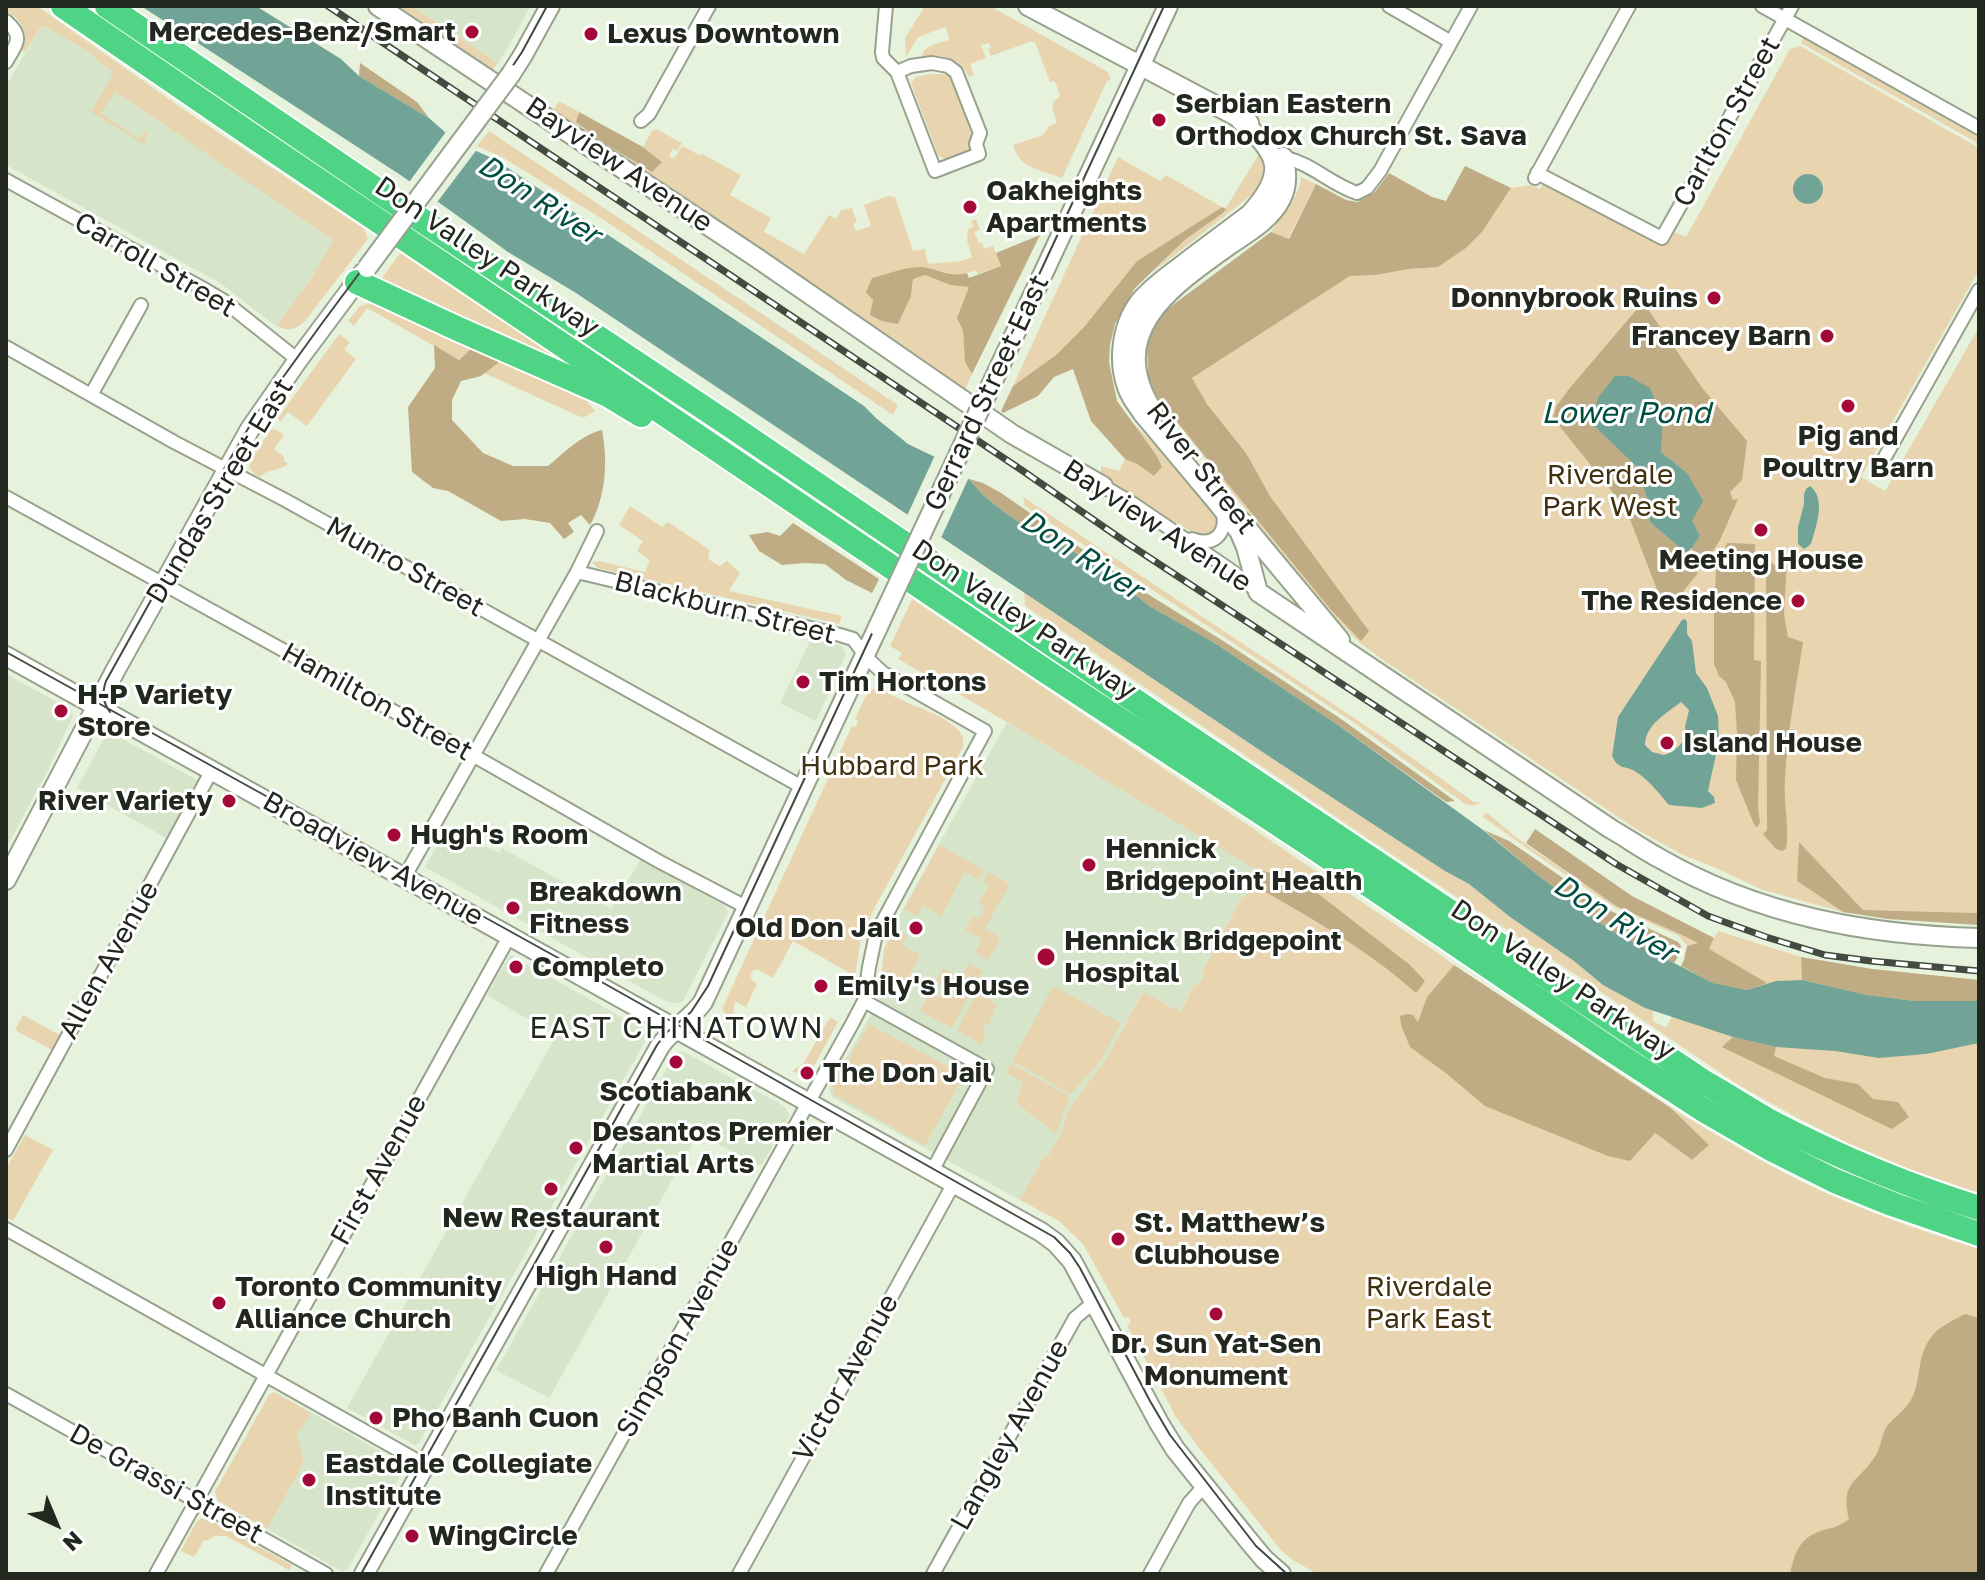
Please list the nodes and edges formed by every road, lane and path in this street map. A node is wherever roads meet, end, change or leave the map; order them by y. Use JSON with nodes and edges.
{"nodes":[{"id":1,"x":107,"y":6,"type":"edge"},
{"id":2,"x":119,"y":6,"type":"edge"},
{"id":3,"x":378,"y":6,"type":"edge"},
{"id":4,"x":550,"y":6,"type":"edge"},
{"id":5,"x":709,"y":6,"type":"edge"},
{"id":6,"x":886,"y":6,"type":"edge"},
{"id":7,"x":1028,"y":6,"type":"edge"},
{"id":8,"x":1168,"y":6,"type":"edge"},
{"id":9,"x":1389,"y":6,"type":"edge"},
{"id":10,"x":1471,"y":6,"type":"edge"},
{"id":11,"x":1629,"y":6,"type":"edge"},
{"id":12,"x":1762,"y":6,"type":"edge"},
{"id":13,"x":1792,"y":6,"type":"edge"},
{"id":14,"x":64,"y":7,"type":"edge"},
{"id":15,"x":1785,"y":19,"type":"junction"},
{"id":16,"x":11,"y":25,"type":"edge"},
{"id":17,"x":148,"y":34,"type":"junction"},
{"id":18,"x":1451,"y":42,"type":"junction"},
{"id":19,"x":6,"y":62,"type":"edge"},
{"id":20,"x":1140,"y":66,"type":"junction"},
{"id":21,"x":897,"y":72,"type":"junction"},
{"id":22,"x":1240,"y":120,"type":"junction"},
{"id":23,"x":641,"y":121,"type":"dead end"},
{"id":24,"x":1979,"y":128,"type":"edge"},
{"id":25,"x":1283,"y":157,"type":"junction"},
{"id":26,"x":6,"y":180,"type":"edge"},
{"id":27,"x":362,"y":275,"type":"junction"},
{"id":28,"x":1979,"y":290,"type":"edge"},
{"id":29,"x":141,"y":305,"type":"dead end"},
{"id":30,"x":6,"y":347,"type":"edge"},
{"id":31,"x":298,"y":360,"type":"junction"},
{"id":32,"x":91,"y":395,"type":"junction"},
{"id":33,"x":732,"y":459,"type":"junction"},
{"id":34,"x":1881,"y":464,"type":"dead end"},
{"id":35,"x":227,"y":470,"type":"junction"},
{"id":36,"x":1103,"y":486,"type":"joint"},
{"id":37,"x":6,"y":497,"type":"edge"},
{"id":38,"x":1220,"y":506,"type":"junction"},
{"id":39,"x":597,"y":531,"type":"dead end"},
{"id":40,"x":1177,"y":534,"type":"junction"},
{"id":41,"x":577,"y":572,"type":"junction"},
{"id":42,"x":163,"y":583,"type":"junction"},
{"id":43,"x":1258,"y":592,"type":"junction"},
{"id":44,"x":538,"y":641,"type":"junction"},
{"id":45,"x":865,"y":655,"type":"junction"},
{"id":46,"x":6,"y":656,"type":"edge"},
{"id":47,"x":1362,"y":662,"type":"junction"},
{"id":48,"x":98,"y":707,"type":"junction"},
{"id":49,"x":473,"y":755,"type":"junction"},
{"id":50,"x":212,"y":770,"type":"junction"},
{"id":51,"x":804,"y":788,"type":"junction"},
{"id":52,"x":405,"y":876,"type":"junction"},
{"id":53,"x":6,"y":880,"type":"edge"},
{"id":54,"x":748,"y":908,"type":"junction"},
{"id":55,"x":510,"y":935,"type":"junction"},
{"id":56,"x":1979,"y":938,"type":"edge"},
{"id":57,"x":864,"y":1001,"type":"junction"},
{"id":58,"x":677,"y":1028,"type":"junction"},
{"id":59,"x":808,"y":1102,"type":"junction"},
{"id":60,"x":6,"y":1150,"type":"edge"},
{"id":61,"x":932,"y":1171,"type":"junction"},
{"id":62,"x":954,"y":1183,"type":"junction"},
{"id":63,"x":1979,"y":1208,"type":"edge"},
{"id":64,"x":6,"y":1229,"type":"edge"},
{"id":65,"x":1979,"y":1234,"type":"edge"},
{"id":66,"x":1094,"y":1302,"type":"junction"},
{"id":67,"x":266,"y":1376,"type":"junction"},
{"id":68,"x":6,"y":1394,"type":"edge"},
{"id":69,"x":425,"y":1465,"type":"junction"},
{"id":70,"x":1205,"y":1485,"type":"junction"},
{"id":71,"x":196,"y":1501,"type":"junction"},
{"id":72,"x":156,"y":1574,"type":"edge"},
{"id":73,"x":326,"y":1574,"type":"edge"},
{"id":74,"x":364,"y":1574,"type":"edge"},
{"id":75,"x":546,"y":1574,"type":"edge"},
{"id":76,"x":739,"y":1574,"type":"edge"},
{"id":77,"x":933,"y":1574,"type":"edge"},
{"id":78,"x":1150,"y":1574,"type":"edge"},
{"id":79,"x":1281,"y":1574,"type":"edge"}],
"edges":[{"from":1,"to":17,"type":"highway","name":"Don Valley Parkway"},
{"from":2,"to":17,"type":"highway"},
{"from":3,"to":36,"type":"main road","name":"Bayview Avenue"},
{"from":4,"to":27,"type":"main road","name":"Dundas Street East","bridge":true},
{"from":5,"to":23,"type":"street"},
{"from":6,"to":21,"type":"street"},
{"from":7,"to":20,"type":"main road","name":"River Street"},
{"from":8,"to":20,"type":"main road","name":"Gerrard Street East"},
{"from":9,"to":18,"type":"street"},
{"from":10,"to":18,"type":"street"},
{"from":11,"to":15,"type":"street","name":"Carlton Street"},
{"from":12,"to":15,"type":"street"},
{"from":13,"to":15,"type":"street","name":"Carlton Street"},
{"from":14,"to":33,"type":"highway","name":"Don Valley Parkway"},
{"from":15,"to":24,"type":"street"},
{"from":16,"to":19,"type":"street"},
{"from":17,"to":63,"type":"highway","name":"Don Valley Parkway"},
{"from":18,"to":25,"type":"street","name":"River Street"},
{"from":20,"to":22,"type":"main road","name":"River Street"},
{"from":20,"to":45,"type":"main road","name":"Gerrard Street East","bridge":true},
{"from":21,"to":21,"type":"street"},
{"from":22,"to":25,"type":"main road","name":"River Street"},
{"from":22,"to":38,"type":"main road","name":"River Street"},
{"from":25,"to":47,"type":"main road","name":"River Street"},
{"from":26,"to":31,"type":"street","name":"Carroll Street"},
{"from":27,"to":31,"type":"main road","name":"Dundas Street East"},
{"from":27,"to":33,"type":"highway"},
{"from":28,"to":34,"type":"street"},
{"from":29,"to":32,"type":"street"},
{"from":30,"to":32,"type":"street","name":"Munro Street"},
{"from":31,"to":35,"type":"main road","name":"Dundas Street East"},
{"from":32,"to":35,"type":"street","name":"Munro Street"},
{"from":33,"to":65,"type":"highway","name":"Don Valley Parkway"},
{"from":35,"to":42,"type":"main road","name":"Dundas Street East"},
{"from":35,"to":44,"type":"street","name":"Munro Street"},
{"from":36,"to":40,"type":"street","name":"Bayview Avenue"},
{"from":37,"to":42,"type":"street","name":"Hamilton Street"},
{"from":38,"to":40,"type":"street","name":"River Street"},
{"from":38,"to":43,"type":"main road","name":"River Street"},
{"from":39,"to":41,"type":"street"},
{"from":40,"to":43,"type":"street","name":"Bayview Avenue"},
{"from":41,"to":44,"type":"street"},
{"from":41,"to":45,"type":"street","name":"Blackburn Street"},
{"from":42,"to":48,"type":"main road","name":"Dundas Street East"},
{"from":42,"to":49,"type":"street","name":"Hamilton Street"},
{"from":43,"to":47,"type":"main road","name":"Bayview Avenue"},
{"from":44,"to":49,"type":"street"},
{"from":44,"to":51,"type":"street","name":"Munro Street"},
{"from":45,"to":51,"type":"main road","name":"Gerrard Street East"},
{"from":45,"to":57,"type":"street","name":"Blackburn Street"},
{"from":46,"to":48,"type":"main road","name":"Broadview Avenue"},
{"from":47,"to":56,"type":"main road","name":"Bayview Avenue"},
{"from":48,"to":50,"type":"main road","name":"Broadview Avenue"},
{"from":48,"to":53,"type":"main road","name":"Dundas Street East"},
{"from":49,"to":52,"type":"street"},
{"from":49,"to":54,"type":"street","name":"Hamilton Street"},
{"from":50,"to":52,"type":"main road","name":"Broadview Avenue"},
{"from":50,"to":60,"type":"street","name":"Allen Avenue"},
{"from":51,"to":54,"type":"main road","name":"Gerrard Street East"},
{"from":52,"to":55,"type":"main road","name":"Broadview Avenue"},
{"from":54,"to":58,"type":"main road","name":"Gerrard Street East"},
{"from":55,"to":58,"type":"main road","name":"Broadview Avenue"},
{"from":55,"to":67,"type":"street","name":"First Avenue"},
{"from":57,"to":59,"type":"street","name":"Simpson Avenue"},
{"from":57,"to":61,"type":"street"},
{"from":58,"to":59,"type":"main road","name":"Broadview Avenue"},
{"from":58,"to":69,"type":"main road","name":"Gerrard Street East"},
{"from":59,"to":61,"type":"main road","name":"Broadview Avenue"},
{"from":59,"to":75,"type":"street","name":"Simpson Avenue"},
{"from":61,"to":62,"type":"main road","name":"Broadview Avenue"},
{"from":62,"to":66,"type":"main road","name":"Broadview Avenue"},
{"from":62,"to":76,"type":"street","name":"Victor Avenue"},
{"from":64,"to":67,"type":"street"},
{"from":66,"to":70,"type":"main road","name":"Broadview Avenue"},
{"from":66,"to":77,"type":"street","name":"Langley Avenue"},
{"from":67,"to":69,"type":"street"},
{"from":67,"to":71,"type":"street","name":"First Avenue"},
{"from":68,"to":71,"type":"street","name":"De Grassi Street"},
{"from":69,"to":74,"type":"main road","name":"Gerrard Street East"},
{"from":70,"to":78,"type":"street"},
{"from":70,"to":79,"type":"main road","name":"Broadview Avenue"},
{"from":71,"to":72,"type":"street","name":"First Avenue"},
{"from":71,"to":73,"type":"street","name":"De Grassi Street"}]}
